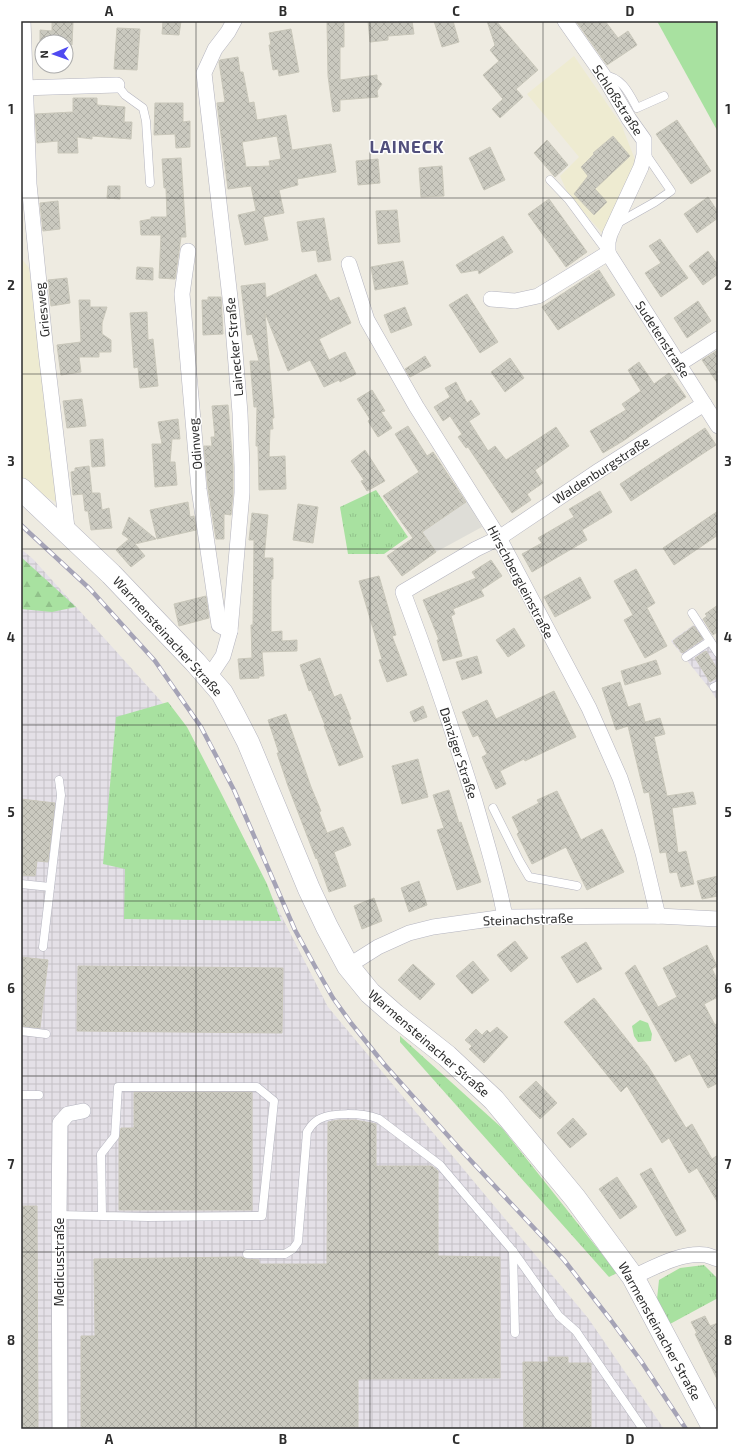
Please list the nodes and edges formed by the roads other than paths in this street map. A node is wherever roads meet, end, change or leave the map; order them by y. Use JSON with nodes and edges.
{"nodes":[{"id":1,"x":23,"y":21,"type":"edge"},
{"id":2,"x":234,"y":21,"type":"edge"},
{"id":3,"x":565,"y":21,"type":"edge"},
{"id":4,"x":602,"y":75,"type":"junction"},
{"id":5,"x":117,"y":85,"type":"joint"},
{"id":6,"x":24,"y":88,"type":"edge"},
{"id":7,"x":664,"y":96,"type":"dead end"},
{"id":8,"x":644,"y":152,"type":"junction"},
{"id":9,"x":550,"y":180,"type":"dead end"},
{"id":10,"x":150,"y":183,"type":"dead end"},
{"id":11,"x":614,"y":225,"type":"junction"},
{"id":12,"x":188,"y":251,"type":"dead end"},
{"id":13,"x":608,"y":253,"type":"junction"},
{"id":14,"x":349,"y":264,"type":"dead end"},
{"id":15,"x":491,"y":300,"type":"dead end"},
{"id":16,"x":718,"y":339,"type":"edge"},
{"id":17,"x":679,"y":364,"type":"junction"},
{"id":18,"x":704,"y":404,"type":"junction"},
{"id":19,"x":718,"y":426,"type":"edge"},
{"id":20,"x":21,"y":489,"type":"edge"},
{"id":21,"x":66,"y":531,"type":"junction"},
{"id":22,"x":498,"y":538,"type":"junction"},
{"id":23,"x":403,"y":592,"type":"joint"},
{"id":24,"x":692,"y":613,"type":"dead end"},
{"id":25,"x":230,"y":631,"type":"junction"},
{"id":26,"x":710,"y":641,"type":"junction"},
{"id":27,"x":718,"y":653,"type":"edge"},
{"id":28,"x":686,"y":657,"type":"dead end"},
{"id":29,"x":209,"y":677,"type":"junction"},
{"id":30,"x":59,"y":780,"type":"dead end"},
{"id":31,"x":493,"y":808,"type":"dead end"},
{"id":32,"x":21,"y":884,"type":"edge"},
{"id":33,"x":577,"y":886,"type":"dead end"},
{"id":34,"x":50,"y":888,"type":"junction"},
{"id":35,"x":658,"y":916,"type":"junction"},
{"id":36,"x":505,"y":917,"type":"junction"},
{"id":37,"x":718,"y":919,"type":"edge"},
{"id":38,"x":43,"y":947,"type":"dead end"},
{"id":39,"x":348,"y":966,"type":"junction"},
{"id":40,"x":21,"y":1031,"type":"edge"},
{"id":41,"x":46,"y":1034,"type":"dead end"},
{"id":42,"x":21,"y":1095,"type":"edge"},
{"id":43,"x":39,"y":1095,"type":"dead end"},
{"id":44,"x":83,"y":1112,"type":"dead end"},
{"id":45,"x":59,"y":1215,"type":"junction"},
{"id":46,"x":102,"y":1215,"type":"junction"},
{"id":47,"x":513,"y":1251,"type":"junction"},
{"id":48,"x":247,"y":1254,"type":"dead end"},
{"id":49,"x":718,"y":1259,"type":"edge"},
{"id":50,"x":633,"y":1277,"type":"junction"},
{"id":51,"x":515,"y":1333,"type":"dead end"},
{"id":52,"x":60,"y":1429,"type":"edge"},
{"id":53,"x":643,"y":1429,"type":"edge"},
{"id":54,"x":714,"y":1429,"type":"edge"}],
"edges":[{"from":1,"to":6,"type":"street","name":"Griesweg"},
{"from":2,"to":25,"type":"street","name":"Lainecker Straße"},
{"from":3,"to":4,"type":"street","name":"Schloßstraße"},
{"from":4,"to":7,"type":"lane"},
{"from":4,"to":8,"type":"street","name":"Schloßstraße"},
{"from":5,"to":6,"type":"street"},
{"from":5,"to":10,"type":"lane"},
{"from":6,"to":21,"type":"street","name":"Griesweg"},
{"from":8,"to":11,"type":"street","name":"Schloßstraße"},
{"from":8,"to":11,"type":"lane"},
{"from":9,"to":13,"type":"lane"},
{"from":11,"to":13,"type":"street","name":"Schloßstraße"},
{"from":12,"to":25,"type":"street","name":"Odinweg"},
{"from":13,"to":15,"type":"street"},
{"from":13,"to":17,"type":"street","name":"Sudetenstraße"},
{"from":14,"to":22,"type":"street","name":"Hirschbergleinstraße"},
{"from":16,"to":17,"type":"street"},
{"from":17,"to":18,"type":"street","name":"Sudetenstraße"},
{"from":18,"to":19,"type":"street","name":"Sudetenstraße"},
{"from":18,"to":22,"type":"street","name":"Waldenburgstraße"},
{"from":20,"to":21,"type":"street","name":"Warmensteinacher Straße"},
{"from":21,"to":29,"type":"street","name":"Warmensteinacher Straße"},
{"from":22,"to":23,"type":"street","name":"Waldenburgstraße"},
{"from":22,"to":35,"type":"street","name":"Hirschbergleinstraße"},
{"from":23,"to":36,"type":"street","name":"Danziger Straße"},
{"from":24,"to":26,"type":"lane"},
{"from":25,"to":29,"type":"street","name":"Lainecker Straße"},
{"from":26,"to":27,"type":"lane"},
{"from":26,"to":28,"type":"lane"},
{"from":29,"to":39,"type":"street","name":"Warmensteinacher Straße"},
{"from":30,"to":34,"type":"lane"},
{"from":31,"to":33,"type":"lane"},
{"from":32,"to":34,"type":"lane"},
{"from":34,"to":38,"type":"lane"},
{"from":35,"to":36,"type":"street","name":"Steinachstraße"},
{"from":35,"to":37,"type":"street","name":"Steinachstraße"},
{"from":36,"to":39,"type":"street","name":"Steinachstraße"},
{"from":39,"to":50,"type":"street","name":"Warmensteinacher Straße"},
{"from":40,"to":41,"type":"lane"},
{"from":42,"to":43,"type":"lane"},
{"from":44,"to":45,"type":"street","name":"Medicusstraße"},
{"from":45,"to":46,"type":"lane"},
{"from":45,"to":52,"type":"street","name":"Medicusstraße"},
{"from":46,"to":46,"type":"lane"},
{"from":47,"to":48,"type":"lane"},
{"from":47,"to":51,"type":"lane"},
{"from":47,"to":53,"type":"lane"},
{"from":49,"to":50,"type":"street"},
{"from":50,"to":54,"type":"street","name":"Warmensteinacher Straße"}]}
